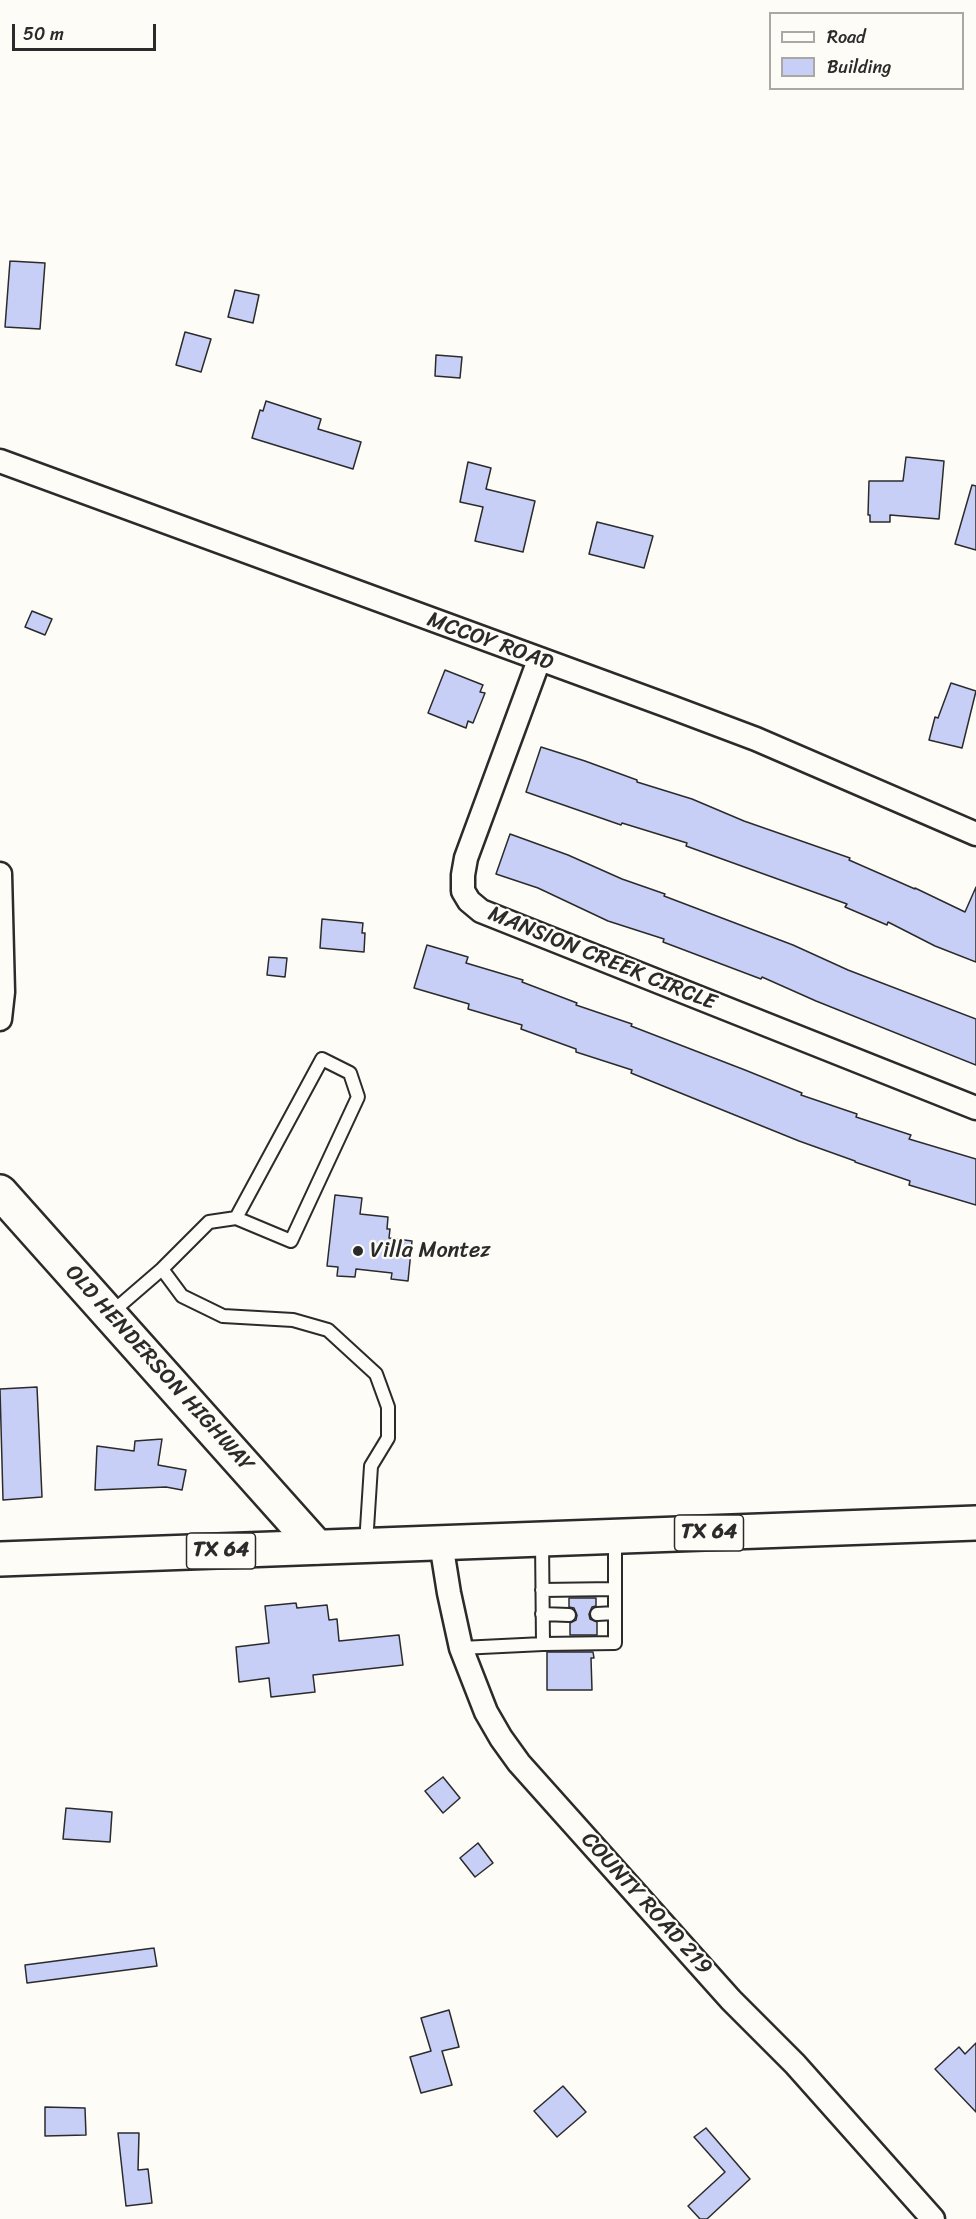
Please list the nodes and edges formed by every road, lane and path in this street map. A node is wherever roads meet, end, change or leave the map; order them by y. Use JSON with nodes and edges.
{"nodes":[{"id":1,"x":0,"y":461,"type":"edge"},
{"id":2,"x":539,"y":660,"type":"junction"},
{"id":3,"x":976,"y":834,"type":"edge"},
{"id":4,"x":0,"y":874,"type":"edge"},
{"id":5,"x":0,"y":1019,"type":"edge"},
{"id":6,"x":976,"y":1108,"type":"edge"},
{"id":7,"x":0,"y":1192,"type":"edge"},
{"id":8,"x":236,"y":1218,"type":"junction"},
{"id":9,"x":162,"y":1269,"type":"junction"},
{"id":10,"x":109,"y":1314,"type":"junction"},
{"id":11,"x":976,"y":1523,"type":"edge"},
{"id":12,"x":615,"y":1536,"type":"junction"},
{"id":13,"x":542,"y":1539,"type":"junction"},
{"id":14,"x":441,"y":1543,"type":"junction"},
{"id":15,"x":366,"y":1545,"type":"junction"},
{"id":16,"x":317,"y":1547,"type":"junction"},
{"id":17,"x":0,"y":1560,"type":"edge"},
{"id":18,"x":615,"y":1589,"type":"junction"},
{"id":19,"x":542,"y":1590,"type":"junction"},
{"id":20,"x":615,"y":1613,"type":"junction"},
{"id":21,"x":542,"y":1614,"type":"junction"},
{"id":22,"x":597,"y":1614,"type":"dead end"},
{"id":23,"x":569,"y":1615,"type":"dead end"},
{"id":24,"x":543,"y":1644,"type":"junction"},
{"id":25,"x":461,"y":1648,"type":"junction"},
{"id":26,"x":926,"y":2216,"type":"edge"}],
"edges":[{"from":1,"to":2,"type":"street","name":"MCCOY ROAD"},
{"from":2,"to":3,"type":"street","name":"MCCOY ROAD"},
{"from":2,"to":6,"type":"street","name":"MANSION CREEK CIRCLE"},
{"from":4,"to":5,"type":"street"},
{"from":7,"to":10,"type":"main road","name":"OLD HENDERSON HIGHWAY"},
{"from":8,"to":8,"type":"lane"},
{"from":8,"to":9,"type":"lane"},
{"from":9,"to":10,"type":"lane"},
{"from":9,"to":15,"type":"lane"},
{"from":10,"to":16,"type":"main road","name":"OLD HENDERSON HIGHWAY"},
{"from":11,"to":12,"type":"main road","number":"TX 64"},
{"from":12,"to":13,"type":"main road","number":"TX 64"},
{"from":12,"to":18,"type":"lane"},
{"from":13,"to":14,"type":"main road","number":"TX 64"},
{"from":13,"to":19,"type":"lane"},
{"from":14,"to":15,"type":"main road","number":"TX 64"},
{"from":14,"to":25,"type":"street","name":"COUNTY ROAD 219"},
{"from":15,"to":16,"type":"main road","number":"TX 64"},
{"from":16,"to":17,"type":"main road","number":"TX 64"},
{"from":18,"to":19,"type":"lane"},
{"from":18,"to":20,"type":"lane"},
{"from":19,"to":21,"type":"lane"},
{"from":20,"to":22,"type":"lane"},
{"from":20,"to":24,"type":"lane"},
{"from":21,"to":23,"type":"lane"},
{"from":21,"to":24,"type":"lane"},
{"from":24,"to":25,"type":"lane"},
{"from":25,"to":26,"type":"street","name":"COUNTY ROAD 219"}]}
